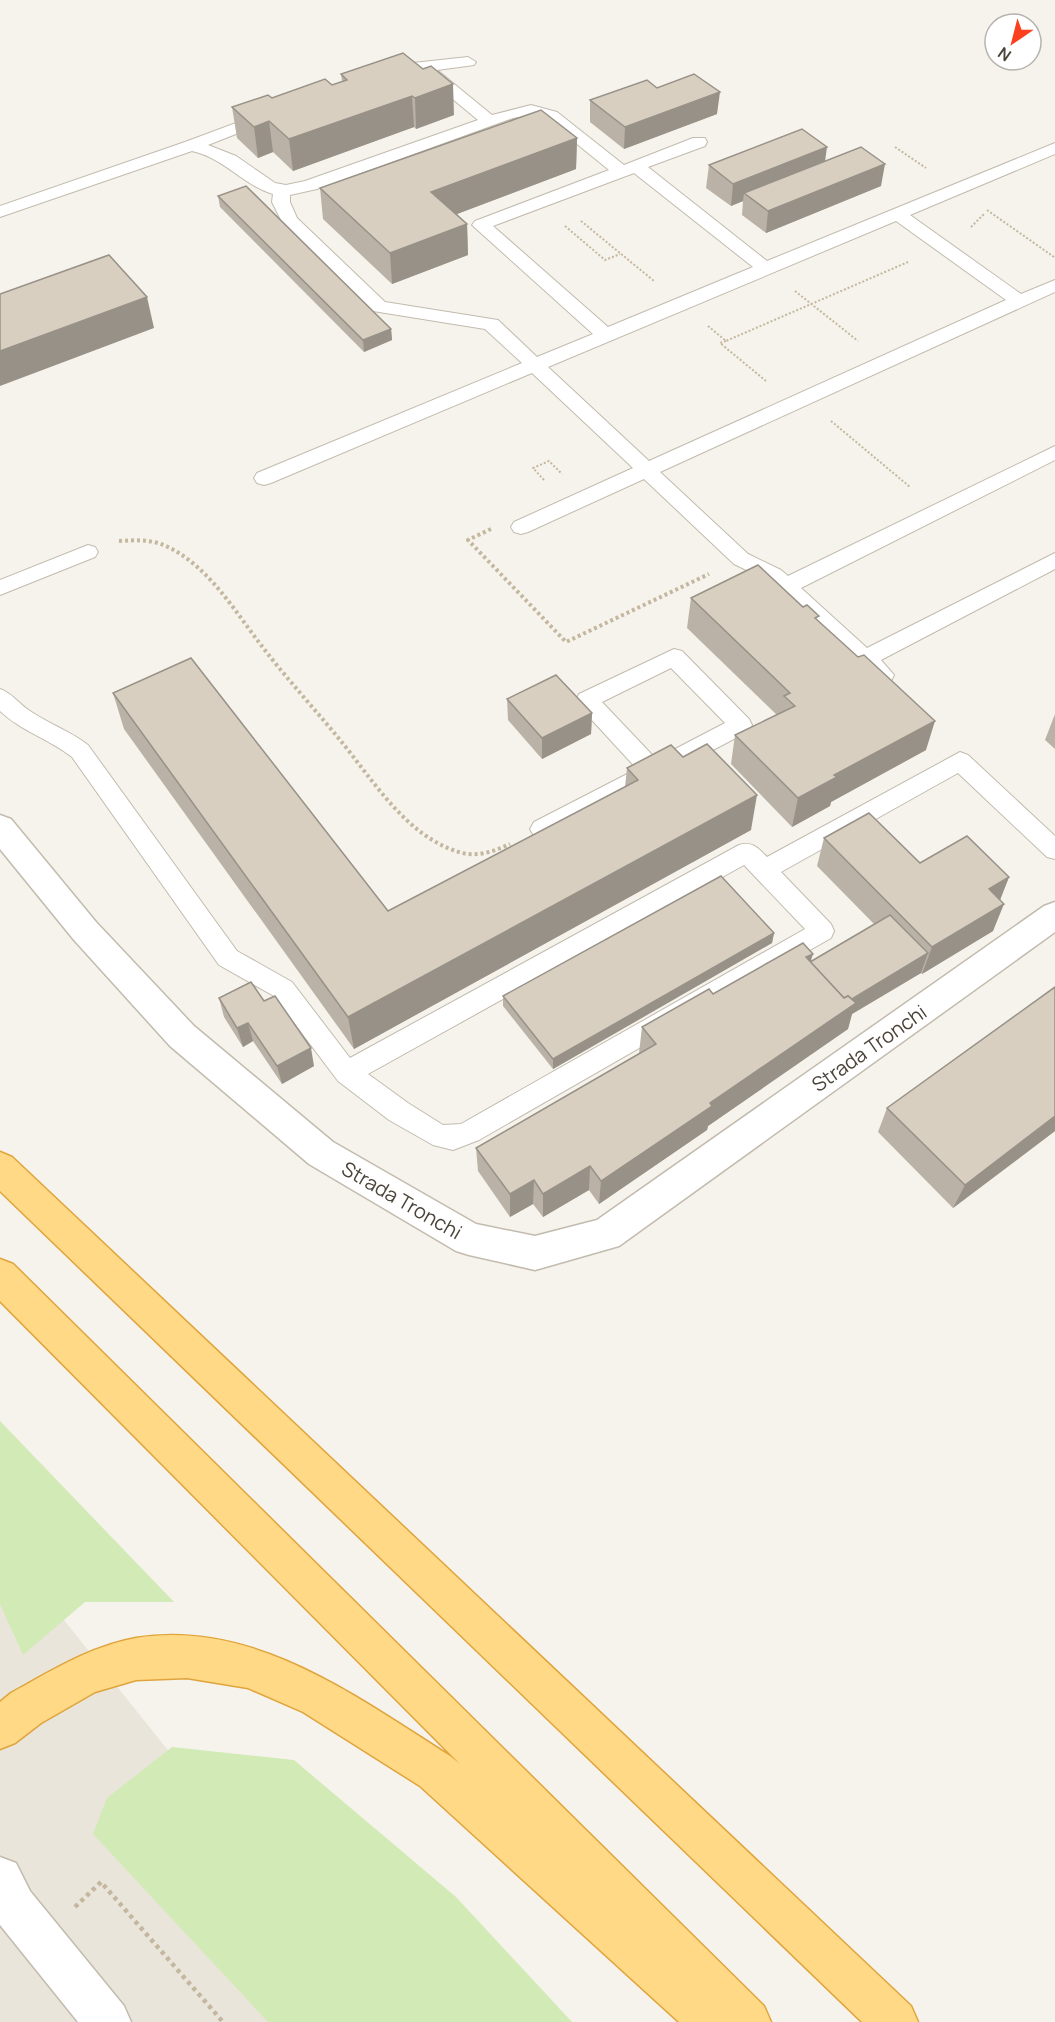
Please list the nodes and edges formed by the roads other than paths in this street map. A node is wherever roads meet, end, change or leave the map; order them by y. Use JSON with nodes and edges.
{"nodes":[{"id":1,"x":468,"y":62,"type":"dead end"},
{"id":2,"x":423,"y":66,"type":"junction"},
{"id":3,"x":375,"y":79,"type":"edge"},
{"id":4,"x":289,"y":109,"type":"edge"},
{"id":5,"x":490,"y":121,"type":"junction"},
{"id":6,"x":699,"y":142,"type":"dead end"},
{"id":7,"x":191,"y":146,"type":"junction"},
{"id":8,"x":1055,"y":148,"type":"edge"},
{"id":9,"x":629,"y":169,"type":"junction"},
{"id":10,"x":282,"y":191,"type":"junction"},
{"id":11,"x":0,"y":212,"type":"edge"},
{"id":12,"x":898,"y":214,"type":"junction"},
{"id":13,"x":766,"y":269,"type":"junction"},
{"id":14,"x":1055,"y":285,"type":"edge"},
{"id":15,"x":1019,"y":302,"type":"junction"},
{"id":16,"x":606,"y":335,"type":"junction"},
{"id":17,"x":535,"y":365,"type":"junction"},
{"id":18,"x":1055,"y":452,"type":"edge"},
{"id":19,"x":647,"y":470,"type":"junction"},
{"id":20,"x":264,"y":478,"type":"dead end"},
{"id":21,"x":521,"y":527,"type":"dead end"},
{"id":22,"x":88,"y":552,"type":"road end"},
{"id":23,"x":1055,"y":560,"type":"edge"},
{"id":24,"x":786,"y":586,"type":"junction"},
{"id":25,"x":0,"y":588,"type":"edge"},
{"id":26,"x":865,"y":658,"type":"junction"},
{"id":27,"x":883,"y":675,"type":"edge"},
{"id":28,"x":0,"y":697,"type":"edge"},
{"id":29,"x":653,"y":771,"type":"junction"},
{"id":30,"x":0,"y":827,"type":"edge"},
{"id":31,"x":542,"y":829,"type":"edge"},
{"id":32,"x":1055,"y":849,"type":"edge"},
{"id":33,"x":765,"y":870,"type":"junction"},
{"id":34,"x":1055,"y":915,"type":"edge"},
{"id":35,"x":347,"y":1073,"type":"junction"},
{"id":36,"x":0,"y":1168,"type":"edge"},
{"id":37,"x":0,"y":1276,"type":"edge"},
{"id":38,"x":0,"y":1728,"type":"edge"},
{"id":39,"x":5,"y":1894,"type":"edge"},
{"id":40,"x":108,"y":2022,"type":"edge"},
{"id":41,"x":713,"y":2022,"type":"edge"},
{"id":42,"x":748,"y":2022,"type":"edge"},
{"id":43,"x":895,"y":2022,"type":"edge"}],
"edges":[{"from":1,"to":2,"type":"lane"},
{"from":2,"to":3,"type":"lane"},
{"from":2,"to":5,"type":"lane"},
{"from":4,"to":7,"type":"lane"},
{"from":5,"to":9,"type":"lane"},
{"from":5,"to":10,"type":"lane"},
{"from":6,"to":9,"type":"lane"},
{"from":7,"to":10,"type":"lane"},
{"from":7,"to":11,"type":"lane"},
{"from":8,"to":12,"type":"lane"},
{"from":9,"to":13,"type":"lane"},
{"from":9,"to":16,"type":"lane"},
{"from":10,"to":17,"type":"lane"},
{"from":12,"to":13,"type":"lane"},
{"from":12,"to":15,"type":"lane"},
{"from":13,"to":16,"type":"lane"},
{"from":14,"to":15,"type":"lane"},
{"from":15,"to":19,"type":"lane"},
{"from":16,"to":17,"type":"lane"},
{"from":17,"to":19,"type":"lane"},
{"from":17,"to":20,"type":"lane"},
{"from":18,"to":24,"type":"lane"},
{"from":19,"to":21,"type":"lane"},
{"from":19,"to":24,"type":"lane"},
{"from":22,"to":25,"type":"lane"},
{"from":23,"to":26,"type":"lane"},
{"from":24,"to":26,"type":"lane"},
{"from":26,"to":27,"type":"lane"},
{"from":28,"to":35,"type":"lane"},
{"from":29,"to":29,"type":"lane"},
{"from":29,"to":31,"type":"lane"},
{"from":30,"to":34,"type":"street","name":"Strada Tronchi"},
{"from":32,"to":33,"type":"lane"},
{"from":33,"to":35,"type":"lane"},
{"from":33,"to":35,"type":"lane"},
{"from":36,"to":43,"type":"highway"},
{"from":37,"to":42,"type":"highway"},
{"from":38,"to":41,"type":"highway"},
{"from":39,"to":40,"type":"street"}]}
